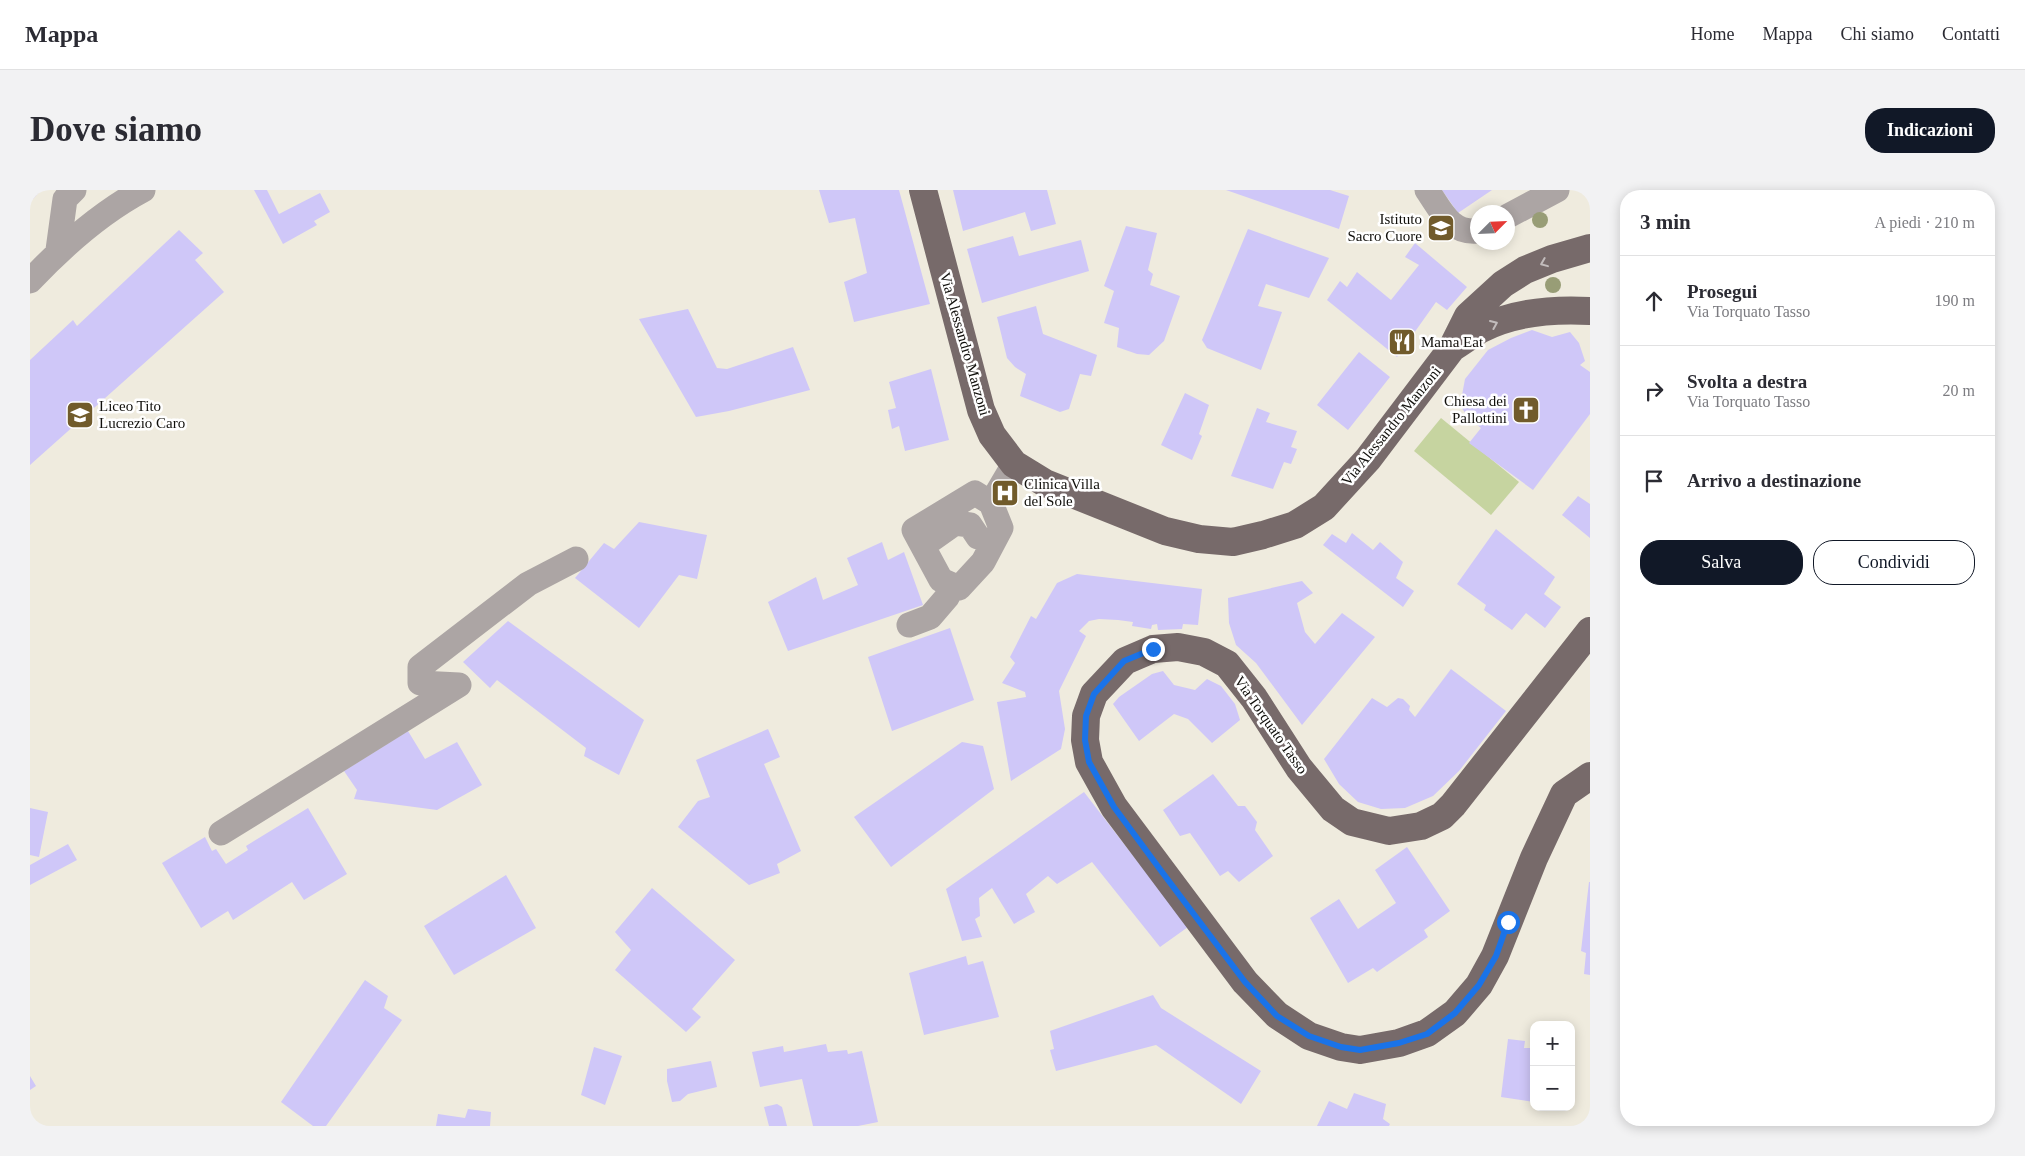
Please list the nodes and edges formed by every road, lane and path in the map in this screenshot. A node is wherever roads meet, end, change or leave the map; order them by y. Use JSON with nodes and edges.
{"nodes":[{"id":1,"x":74,"y":190,"type":"edge"},
{"id":2,"x":143,"y":190,"type":"edge"},
{"id":3,"x":923,"y":190,"type":"edge"},
{"id":4,"x":1427,"y":190,"type":"edge"},
{"id":5,"x":1557,"y":190,"type":"edge"},
{"id":6,"x":1515,"y":212,"type":"edge"},
{"id":7,"x":1470,"y":232,"type":"edge"},
{"id":8,"x":1590,"y":248,"type":"edge"},
{"id":9,"x":58,"y":250,"type":"junction"},
{"id":10,"x":30,"y":280,"type":"edge"},
{"id":11,"x":1590,"y":311,"type":"edge"},
{"id":12,"x":1452,"y":348,"type":"junction"},
{"id":13,"x":1014,"y":464,"type":"junction"},
{"id":14,"x":991,"y":503,"type":"junction"},
{"id":15,"x":978,"y":537,"type":"dead end"},
{"id":16,"x":922,"y":545,"type":"junction"},
{"id":17,"x":576,"y":559,"type":"dead end"},
{"id":18,"x":948,"y":596,"type":"dead end"},
{"id":19,"x":909,"y":625,"type":"dead end"},
{"id":20,"x":1590,"y":632,"type":"edge"},
{"id":21,"x":1590,"y":776,"type":"edge"},
{"id":22,"x":221,"y":833,"type":"dead end"}],
"edges":[{"from":1,"to":9,"type":"street"},
{"from":2,"to":9,"type":"street"},
{"from":3,"to":13,"type":"main road","name":"Via Alessandro Manzoni"},
{"from":4,"to":7,"type":"street"},
{"from":5,"to":6,"type":"street"},
{"from":8,"to":12,"type":"main road","name":"Via Alessandro Manzoni","one_way":true},
{"from":9,"to":10,"type":"street"},
{"from":12,"to":11,"type":"main road","name":"Via Alessandro Manzoni","one_way":true},
{"from":12,"to":13,"type":"main road","name":"Via Alessandro Manzoni"},
{"from":13,"to":14,"type":"street"},
{"from":14,"to":16,"type":"street"},
{"from":14,"to":16,"type":"street"},
{"from":15,"to":16,"type":"street"},
{"from":17,"to":22,"type":"street"},
{"from":18,"to":19,"type":"street"},
{"from":20,"to":21,"type":"main road","name":"Via Torquato Tasso"}]}
